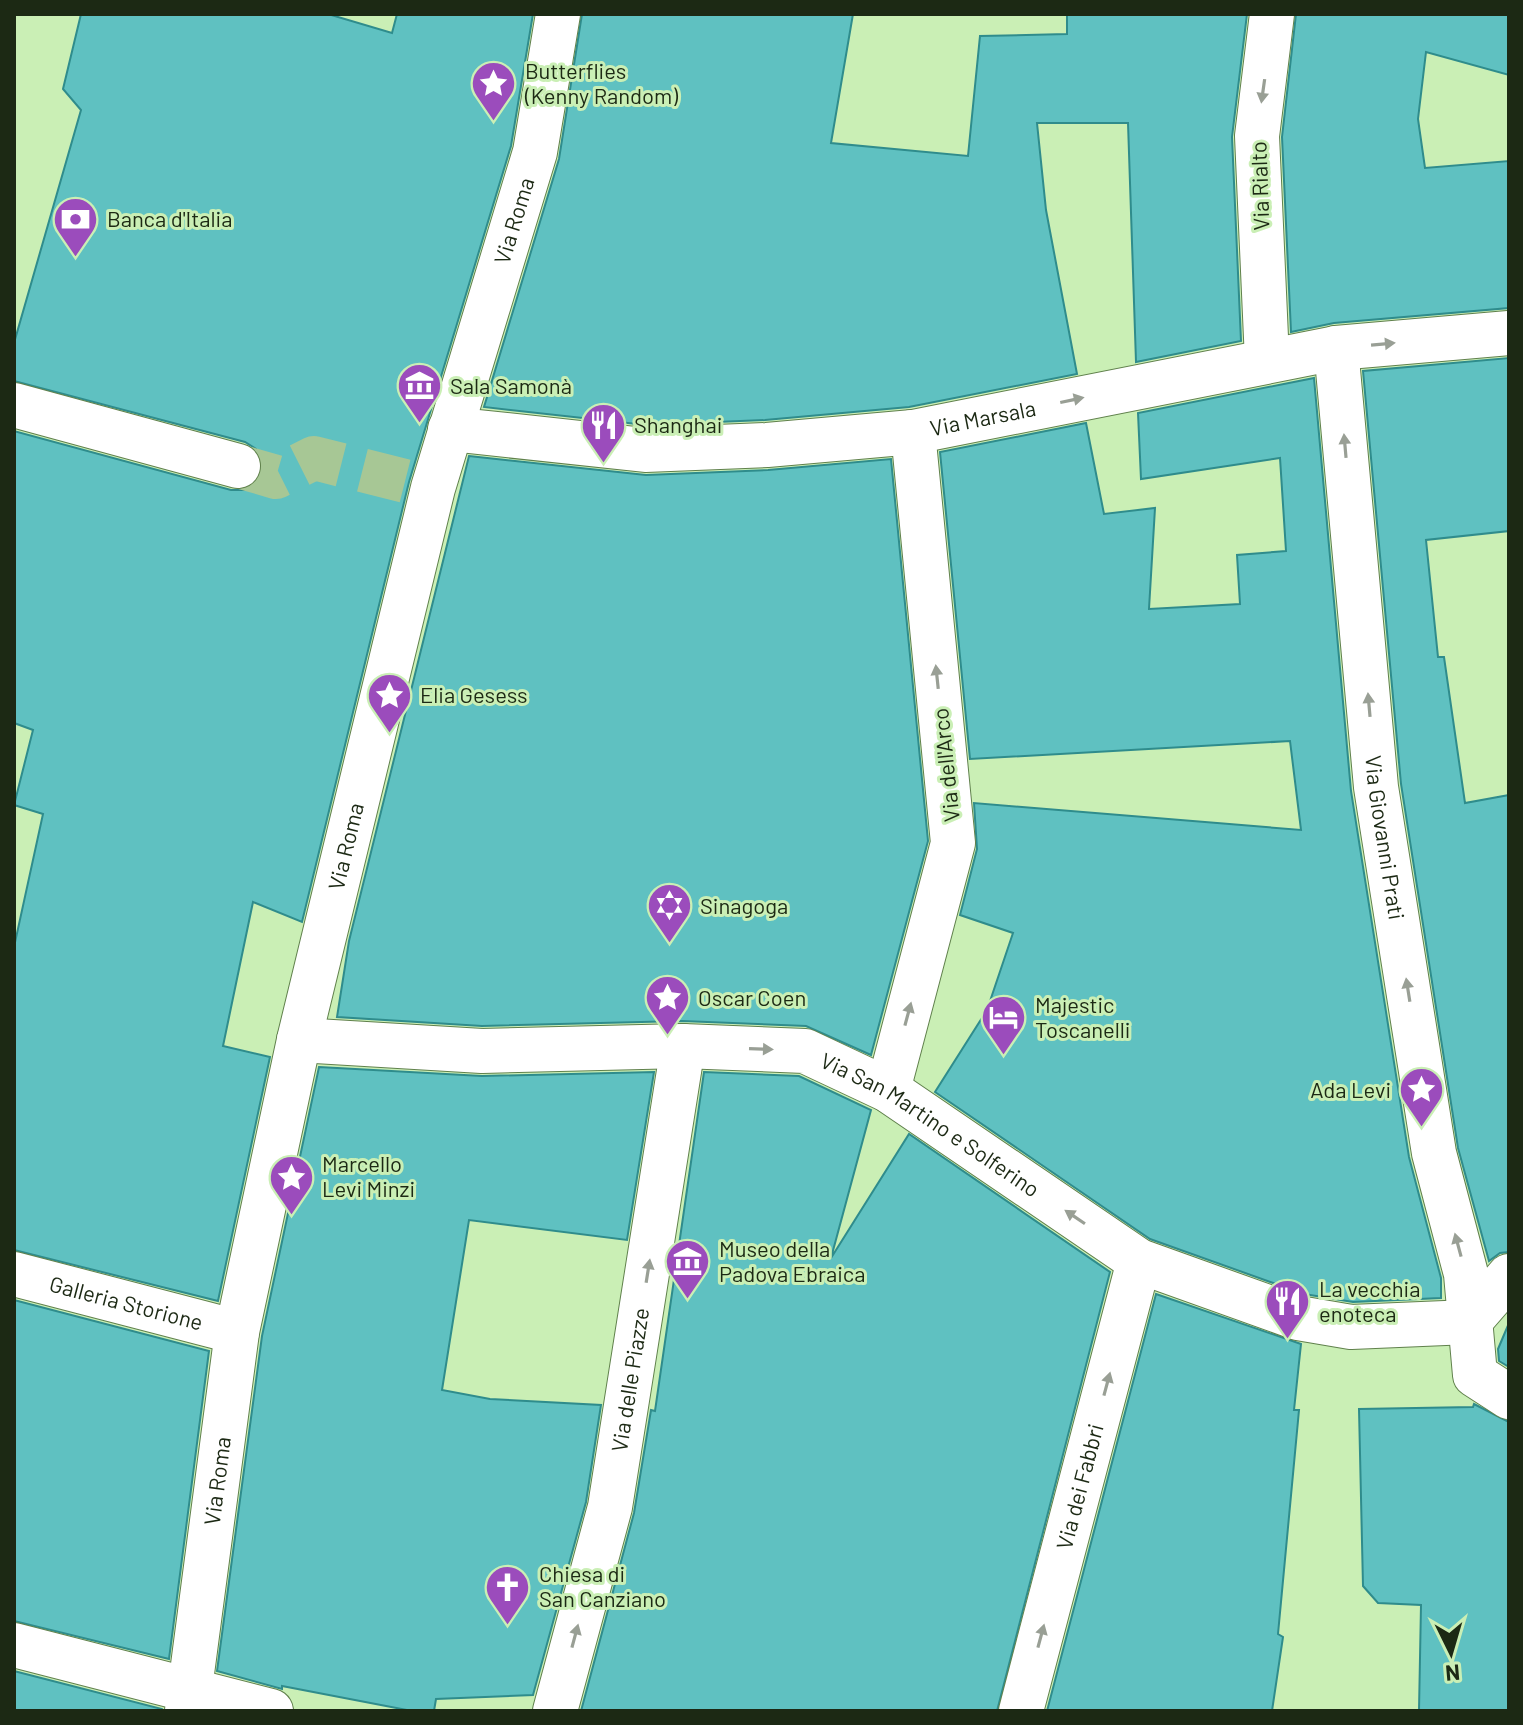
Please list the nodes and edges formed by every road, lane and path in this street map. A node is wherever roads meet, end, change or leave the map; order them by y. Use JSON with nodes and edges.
{"nodes":[{"id":1,"x":558,"y":14,"type":"edge"},
{"id":2,"x":1272,"y":14,"type":"edge"},
{"id":3,"x":1509,"y":333,"type":"edge"},
{"id":4,"x":1336,"y":348,"type":"junction"},
{"id":5,"x":1267,"y":360,"type":"junction"},
{"id":6,"x":14,"y":405,"type":"edge"},
{"id":7,"x":450,"y":429,"type":"junction"},
{"id":8,"x":913,"y":432,"type":"junction"},
{"id":9,"x":238,"y":466,"type":"tunnel mouth"},
{"id":10,"x":316,"y":1041,"type":"junction"},
{"id":11,"x":683,"y":1046,"type":"junction"},
{"id":12,"x":888,"y":1090,"type":"junction"},
{"id":13,"x":1139,"y":1261,"type":"junction"},
{"id":14,"x":14,"y":1274,"type":"edge"},
{"id":15,"x":1509,"y":1276,"type":"edge"},
{"id":16,"x":1469,"y":1322,"type":"junction"},
{"id":17,"x":237,"y":1332,"type":"junction"},
{"id":18,"x":1509,"y":1397,"type":"edge"},
{"id":19,"x":14,"y":1645,"type":"edge"},
{"id":20,"x":189,"y":1701,"type":"edge"},
{"id":21,"x":271,"y":1711,"type":"edge"},
{"id":22,"x":555,"y":1711,"type":"edge"},
{"id":23,"x":1021,"y":1711,"type":"edge"}],
"edges":[{"from":1,"to":7,"type":"street","name":"Via Roma"},
{"from":2,"to":5,"type":"street","name":"Via Rialto","one_way":true},
{"from":4,"to":3,"type":"street","name":"Via Marsala","one_way":true},
{"from":4,"to":5,"type":"street","name":"Via Marsala"},
{"from":16,"to":4,"type":"street","name":"Via Giovanni Prati","one_way":true},
{"from":8,"to":5,"type":"street","name":"Via Marsala","one_way":true},
{"from":6,"to":9,"type":"street"},
{"from":7,"to":8,"type":"street","name":"Via Marsala"},
{"from":7,"to":10,"type":"street","name":"Via Roma"},
{"from":12,"to":8,"type":"street","name":"Via dell'Arco","one_way":true},
{"from":10,"to":11,"type":"street","name":"Via San Martino e Solferino"},
{"from":10,"to":17,"type":"street","name":"Via Roma"},
{"from":11,"to":12,"type":"street","name":"Via San Martino e Solferino","one_way":true},
{"from":22,"to":11,"type":"street","name":"Via delle Piazze","one_way":true},
{"from":13,"to":12,"type":"street","name":"Via San Martino e Solferino","one_way":true},
{"from":13,"to":16,"type":"street","name":"Via San Martino e Solferino"},
{"from":23,"to":13,"type":"street","name":"Via dei Fabbri","one_way":true},
{"from":14,"to":17,"type":"street","name":"Galleria Storione"},
{"from":15,"to":16,"type":"street"},
{"from":16,"to":18,"type":"street","name":"Via Giovanni Prati"},
{"from":17,"to":20,"type":"street","name":"Via Roma"},
{"from":19,"to":20,"type":"street"},
{"from":20,"to":21,"type":"street"}]}
